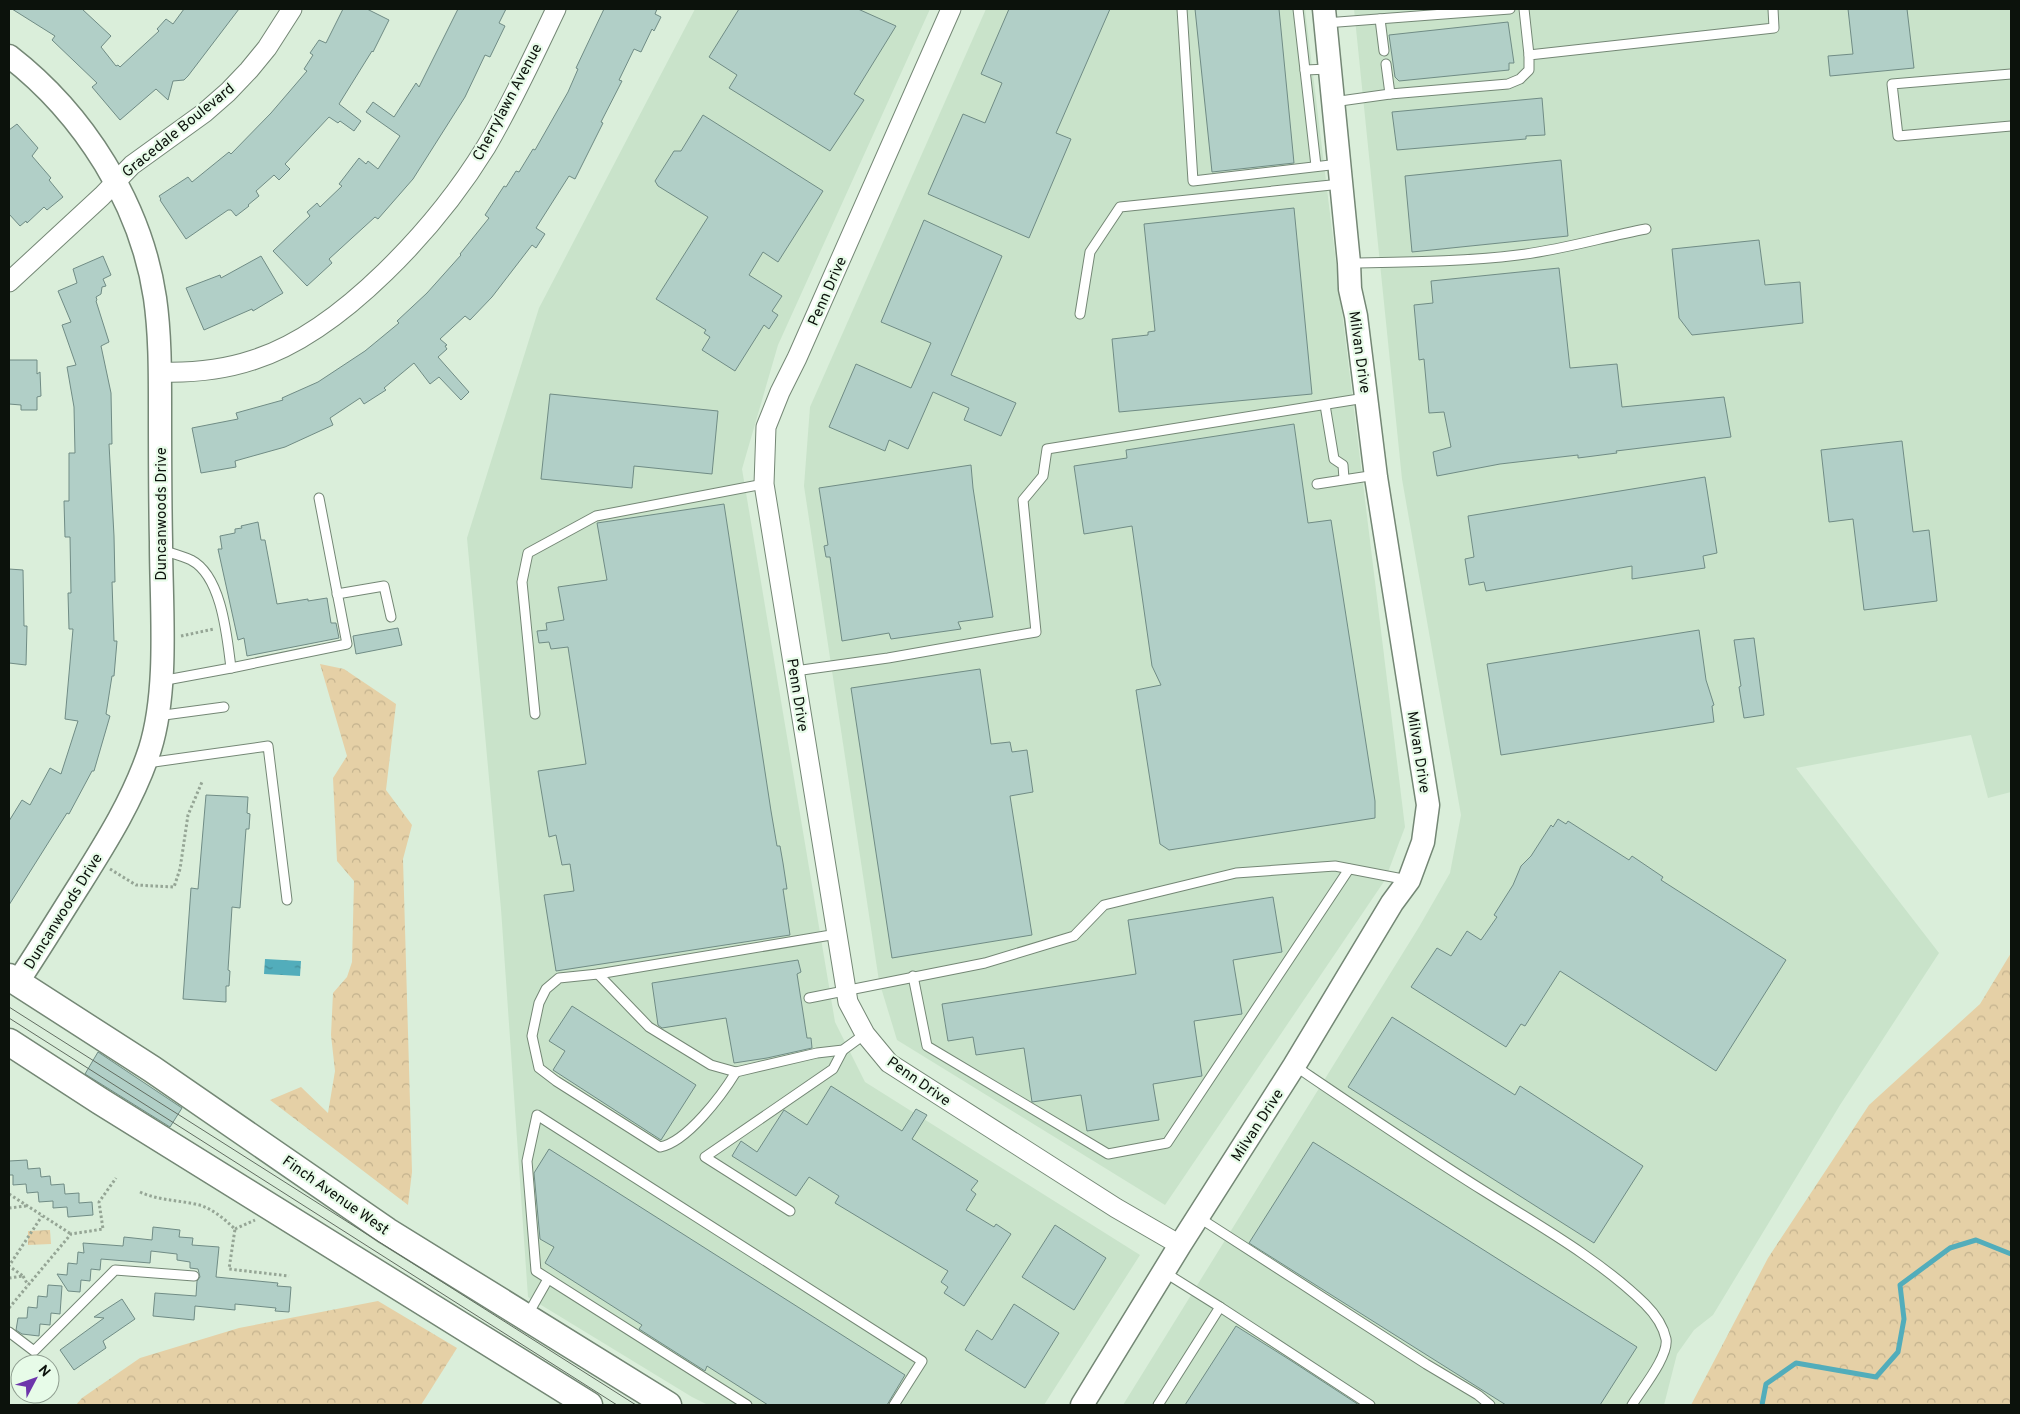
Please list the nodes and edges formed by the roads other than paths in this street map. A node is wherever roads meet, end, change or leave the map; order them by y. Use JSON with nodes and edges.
{"nodes":[{"id":1,"x":292,"y":9,"type":"edge"},
{"id":2,"x":556,"y":9,"type":"edge"},
{"id":3,"x":951,"y":9,"type":"edge"},
{"id":4,"x":1182,"y":9,"type":"edge"},
{"id":5,"x":1298,"y":9,"type":"edge"},
{"id":6,"x":1510,"y":9,"type":"edge"},
{"id":7,"x":1524,"y":9,"type":"edge"},
{"id":8,"x":1772,"y":9,"type":"edge"},
{"id":9,"x":1324,"y":16,"type":"edge"},
{"id":10,"x":1380,"y":19,"type":"junction"},
{"id":11,"x":1384,"y":51,"type":"dead end"},
{"id":12,"x":1529,"y":55,"type":"junction"},
{"id":13,"x":9,"y":56,"type":"edge"},
{"id":14,"x":1386,"y":64,"type":"dead end"},
{"id":15,"x":1330,"y":68,"type":"junction"},
{"id":16,"x":1305,"y":70,"type":"junction"},
{"id":17,"x":2011,"y":74,"type":"edge"},
{"id":18,"x":1390,"y":94,"type":"junction"},
{"id":19,"x":1333,"y":102,"type":"junction"},
{"id":20,"x":2011,"y":126,"type":"edge"},
{"id":21,"x":1316,"y":166,"type":"junction"},
{"id":22,"x":1340,"y":174,"type":"junction"},
{"id":23,"x":115,"y":182,"type":"junction"},
{"id":24,"x":1646,"y":229,"type":"dead end"},
{"id":25,"x":1349,"y":264,"type":"junction"},
{"id":26,"x":9,"y":282,"type":"edge"},
{"id":27,"x":1080,"y":314,"type":"dead end"},
{"id":28,"x":160,"y":372,"type":"junction"},
{"id":29,"x":1366,"y":398,"type":"junction"},
{"id":30,"x":1325,"y":405,"type":"junction"},
{"id":31,"x":1376,"y":474,"type":"junction"},
{"id":32,"x":1344,"y":479,"type":"junction"},
{"id":33,"x":764,"y":484,"type":"junction"},
{"id":34,"x":1317,"y":484,"type":"dead end"},
{"id":35,"x":319,"y":498,"type":"dead end"},
{"id":36,"x":161,"y":550,"type":"junction"},
{"id":37,"x":337,"y":594,"type":"junction"},
{"id":38,"x":391,"y":617,"type":"dead end"},
{"id":39,"x":231,"y":668,"type":"junction"},
{"id":40,"x":795,"y":671,"type":"junction"},
{"id":41,"x":160,"y":681,"type":"junction"},
{"id":42,"x":224,"y":707,"type":"dead end"},
{"id":43,"x":534,"y":714,"type":"dead end"},
{"id":44,"x":157,"y":716,"type":"junction"},
{"id":45,"x":144,"y":763,"type":"junction"},
{"id":46,"x":1349,"y":869,"type":"junction"},
{"id":47,"x":1409,"y":880,"type":"junction"},
{"id":48,"x":287,"y":900,"type":"dead end"},
{"id":49,"x":837,"y":934,"type":"junction"},
{"id":50,"x":598,"y":974,"type":"junction"},
{"id":51,"x":913,"y":976,"type":"junction"},
{"id":52,"x":12,"y":986,"type":"edge"},
{"id":53,"x":846,"y":990,"type":"junction"},
{"id":54,"x":809,"y":998,"type":"dead end"},
{"id":55,"x":865,"y":1034,"type":"junction"},
{"id":56,"x":9,"y":1042,"type":"edge"},
{"id":57,"x":843,"y":1050,"type":"junction"},
{"id":58,"x":1294,"y":1066,"type":"junction"},
{"id":59,"x":736,"y":1072,"type":"junction"},
{"id":60,"x":790,"y":1211,"type":"dead end"},
{"id":61,"x":1198,"y":1216,"type":"junction"},
{"id":62,"x":1180,"y":1245,"type":"junction"},
{"id":63,"x":1164,"y":1272,"type":"junction"},
{"id":64,"x":194,"y":1276,"type":"dead end"},
{"id":65,"x":548,"y":1279,"type":"junction"},
{"id":66,"x":1220,"y":1307,"type":"junction"},
{"id":67,"x":526,"y":1318,"type":"junction"},
{"id":68,"x":9,"y":1332,"type":"edge"},
{"id":69,"x":1087,"y":1404,"type":"edge"},
{"id":70,"x":589,"y":1405,"type":"edge"},
{"id":71,"x":668,"y":1405,"type":"edge"},
{"id":72,"x":747,"y":1405,"type":"edge"},
{"id":73,"x":894,"y":1405,"type":"edge"},
{"id":74,"x":1158,"y":1405,"type":"edge"},
{"id":75,"x":1370,"y":1405,"type":"edge"},
{"id":76,"x":1490,"y":1405,"type":"edge"},
{"id":77,"x":1632,"y":1405,"type":"edge"}],
"edges":[{"from":1,"to":23,"type":"street","name":"Gracedale Boulevard"},
{"from":2,"to":28,"type":"street","name":"Cherrylawn Avenue"},
{"from":3,"to":33,"type":"street","name":"Penn Drive"},
{"from":4,"to":21,"type":"lane"},
{"from":5,"to":16,"type":"lane"},
{"from":6,"to":10,"type":"lane"},
{"from":7,"to":12,"type":"lane"},
{"from":8,"to":12,"type":"lane"},
{"from":9,"to":10,"type":"lane"},
{"from":9,"to":15,"type":"street","name":"Milvan Drive"},
{"from":10,"to":11,"type":"lane"},
{"from":12,"to":18,"type":"lane"},
{"from":13,"to":23,"type":"street","name":"Duncanwoods Drive"},
{"from":14,"to":18,"type":"lane"},
{"from":15,"to":16,"type":"lane"},
{"from":15,"to":19,"type":"street","name":"Milvan Drive"},
{"from":16,"to":21,"type":"lane"},
{"from":17,"to":20,"type":"lane"},
{"from":18,"to":19,"type":"lane"},
{"from":19,"to":22,"type":"street","name":"Milvan Drive"},
{"from":21,"to":22,"type":"lane"},
{"from":22,"to":25,"type":"street","name":"Milvan Drive"},
{"from":22,"to":27,"type":"lane"},
{"from":23,"to":26,"type":"street","name":"Gracedale Boulevard"},
{"from":23,"to":28,"type":"street","name":"Duncanwoods Drive"},
{"from":24,"to":25,"type":"lane"},
{"from":25,"to":29,"type":"street","name":"Milvan Drive"},
{"from":28,"to":36,"type":"street","name":"Duncanwoods Drive"},
{"from":29,"to":30,"type":"lane"},
{"from":29,"to":31,"type":"street","name":"Milvan Drive"},
{"from":30,"to":32,"type":"lane"},
{"from":30,"to":40,"type":"lane"},
{"from":31,"to":32,"type":"lane"},
{"from":31,"to":47,"type":"street","name":"Milvan Drive"},
{"from":32,"to":34,"type":"lane"},
{"from":33,"to":40,"type":"street","name":"Penn Drive"},
{"from":33,"to":43,"type":"lane"},
{"from":35,"to":37,"type":"lane"},
{"from":36,"to":39,"type":"lane"},
{"from":36,"to":41,"type":"street","name":"Duncanwoods Drive"},
{"from":37,"to":38,"type":"lane"},
{"from":37,"to":39,"type":"lane"},
{"from":39,"to":41,"type":"lane"},
{"from":40,"to":49,"type":"street","name":"Penn Drive"},
{"from":41,"to":44,"type":"street","name":"Duncanwoods Drive"},
{"from":42,"to":44,"type":"lane"},
{"from":44,"to":45,"type":"street","name":"Duncanwoods Drive"},
{"from":45,"to":48,"type":"lane"},
{"from":45,"to":52,"type":"street","name":"Duncanwoods Drive"},
{"from":46,"to":47,"type":"lane"},
{"from":46,"to":51,"type":"lane"},
{"from":46,"to":51,"type":"lane"},
{"from":47,"to":58,"type":"street","name":"Milvan Drive"},
{"from":49,"to":50,"type":"lane"},
{"from":49,"to":53,"type":"street","name":"Penn Drive"},
{"from":50,"to":59,"type":"lane"},
{"from":50,"to":59,"type":"lane"},
{"from":51,"to":53,"type":"lane"},
{"from":52,"to":67,"type":"main road","name":"Finch Avenue West"},
{"from":53,"to":54,"type":"lane"},
{"from":53,"to":55,"type":"street","name":"Penn Drive"},
{"from":55,"to":57,"type":"lane"},
{"from":55,"to":62,"type":"street","name":"Penn Drive"},
{"from":56,"to":70,"type":"main road"},
{"from":57,"to":59,"type":"lane"},
{"from":57,"to":60,"type":"lane"},
{"from":58,"to":61,"type":"street","name":"Milvan Drive"},
{"from":58,"to":77,"type":"lane"},
{"from":61,"to":62,"type":"street","name":"Milvan Drive"},
{"from":61,"to":76,"type":"lane"},
{"from":62,"to":63,"type":"street","name":"Milvan Drive"},
{"from":63,"to":66,"type":"lane"},
{"from":63,"to":69,"type":"street","name":"Milvan Drive"},
{"from":64,"to":68,"type":"lane"},
{"from":65,"to":67,"type":"lane"},
{"from":65,"to":72,"type":"lane"},
{"from":65,"to":73,"type":"lane"},
{"from":66,"to":74,"type":"lane"},
{"from":66,"to":75,"type":"lane"},
{"from":67,"to":71,"type":"main road","name":"Finch Avenue West"}]}
